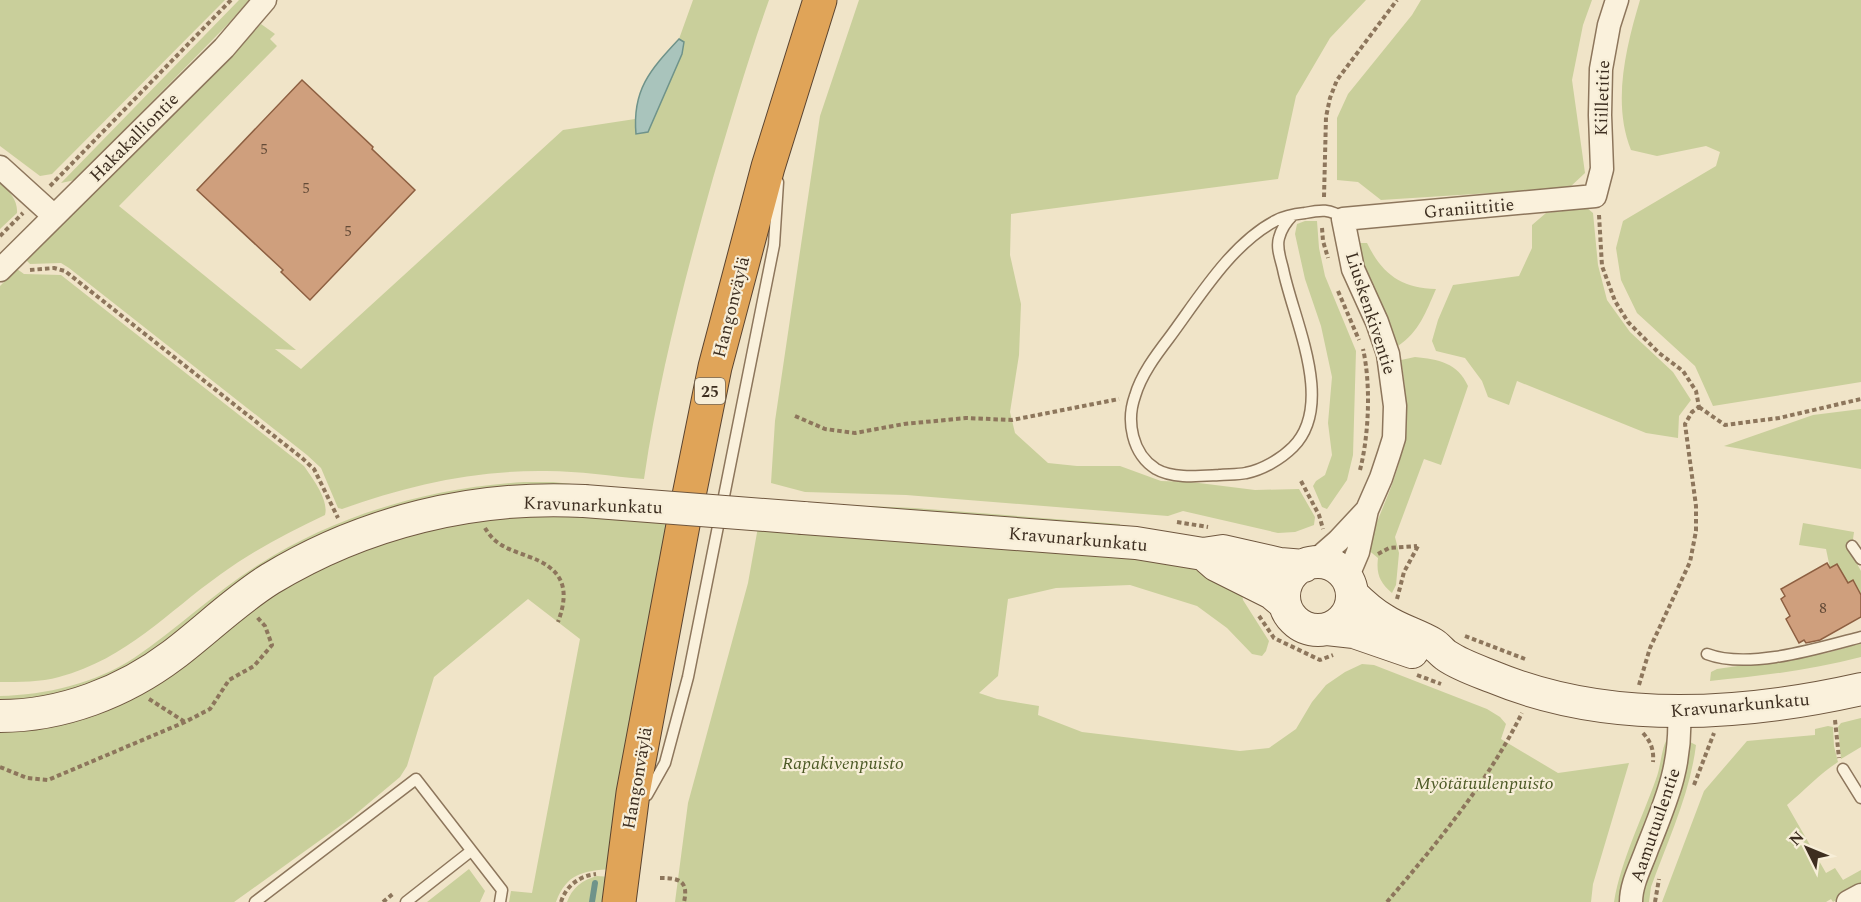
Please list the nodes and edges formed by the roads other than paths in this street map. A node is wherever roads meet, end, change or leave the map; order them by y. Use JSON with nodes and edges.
{"nodes":[{"id":1,"x":265,"y":0,"type":"edge"},
{"id":2,"x":820,"y":0,"type":"edge"},
{"id":3,"x":1617,"y":0,"type":"edge"},
{"id":4,"x":778,"y":132,"type":"junction"},
{"id":5,"x":0,"y":167,"type":"edge"},
{"id":6,"x":1595,"y":196,"type":"joint"},
{"id":7,"x":1293,"y":215,"type":"junction"},
{"id":8,"x":54,"y":216,"type":"junction"},
{"id":9,"x":1344,"y":219,"type":"junction"},
{"id":10,"x":7,"y":264,"type":"edge"},
{"id":11,"x":1367,"y":510,"type":"junction"},
{"id":12,"x":1852,"y":546,"type":"dead end"},
{"id":13,"x":1203,"y":554,"type":"junction"},
{"id":14,"x":1861,"y":560,"type":"edge"},
{"id":15,"x":1309,"y":564,"type":"junction"},
{"id":16,"x":1356,"y":577,"type":"junction"},
{"id":17,"x":1285,"y":604,"type":"junction"},
{"id":18,"x":1327,"y":629,"type":"junction"},
{"id":19,"x":1861,"y":637,"type":"edge"},
{"id":20,"x":1707,"y":654,"type":"dead end"},
{"id":21,"x":660,"y":655,"type":"junction"},
{"id":22,"x":1448,"y":657,"type":"junction"},
{"id":23,"x":1861,"y":689,"type":"edge"},
{"id":24,"x":1679,"y":712,"type":"junction"},
{"id":25,"x":0,"y":716,"type":"edge"},
{"id":26,"x":1843,"y":769,"type":"road end"},
{"id":27,"x":647,"y":795,"type":"junction"},
{"id":28,"x":1861,"y":798,"type":"edge"},
{"id":29,"x":471,"y":851,"type":"junction"},
{"id":30,"x":1861,"y":895,"type":"edge"},
{"id":31,"x":255,"y":902,"type":"edge"},
{"id":32,"x":406,"y":902,"type":"edge"},
{"id":33,"x":500,"y":902,"type":"edge"},
{"id":34,"x":619,"y":902,"type":"edge"},
{"id":35,"x":636,"y":902,"type":"edge"},
{"id":36,"x":1631,"y":902,"type":"edge"},
{"id":37,"x":1848,"y":902,"type":"edge"}],
"edges":[{"from":1,"to":8,"type":"street","name":"Hakakalliontie"},
{"from":2,"to":4,"type":"highway","name":"Hangonväylä","number":"25"},
{"from":3,"to":6,"type":"street","name":"Kiilletitie"},
{"from":4,"to":21,"type":"highway","name":"Hangonväylä","number":"25"},
{"from":4,"to":27,"type":"lane"},
{"from":5,"to":8,"type":"street"},
{"from":6,"to":9,"type":"street","name":"Graniittitie"},
{"from":7,"to":7,"type":"lane"},
{"from":7,"to":9,"type":"lane"},
{"from":8,"to":10,"type":"street","name":"Hakakalliontie"},
{"from":9,"to":11,"type":"street","name":"Liuskenkiventie"},
{"from":11,"to":15,"type":"street","name":"Liuskenkiventie"},
{"from":11,"to":16,"type":"street","name":"Liuskenkiventie"},
{"from":12,"to":14,"type":"lane"},
{"from":13,"to":15,"type":"street","name":"Kravunarkunkatu"},
{"from":13,"to":17,"type":"street","name":"Kravunarkunkatu"},
{"from":13,"to":25,"type":"street","name":"Kravunarkunkatu","bridge":true},
{"from":15,"to":16,"type":"street"},
{"from":15,"to":17,"type":"street"},
{"from":16,"to":18,"type":"street"},
{"from":16,"to":22,"type":"street","name":"Kravunarkunkatu"},
{"from":17,"to":18,"type":"street"},
{"from":18,"to":22,"type":"street","name":"Kravunarkunkatu"},
{"from":19,"to":20,"type":"lane"},
{"from":21,"to":27,"type":"highway","name":"Hangonväylä","number":"25"},
{"from":21,"to":34,"type":"highway","name":"Hangonväylä","number":"25"},
{"from":22,"to":24,"type":"street","name":"Kravunarkunkatu"},
{"from":23,"to":24,"type":"street","name":"Kravunarkunkatu"},
{"from":24,"to":36,"type":"street","name":"Aamutuulentie"},
{"from":26,"to":28,"type":"lane"},
{"from":27,"to":35,"type":"highway","name":"Hangonväylä","number":"25"},
{"from":29,"to":31,"type":"lane"},
{"from":29,"to":32,"type":"lane"},
{"from":29,"to":33,"type":"lane"},
{"from":30,"to":37,"type":"street"}]}
